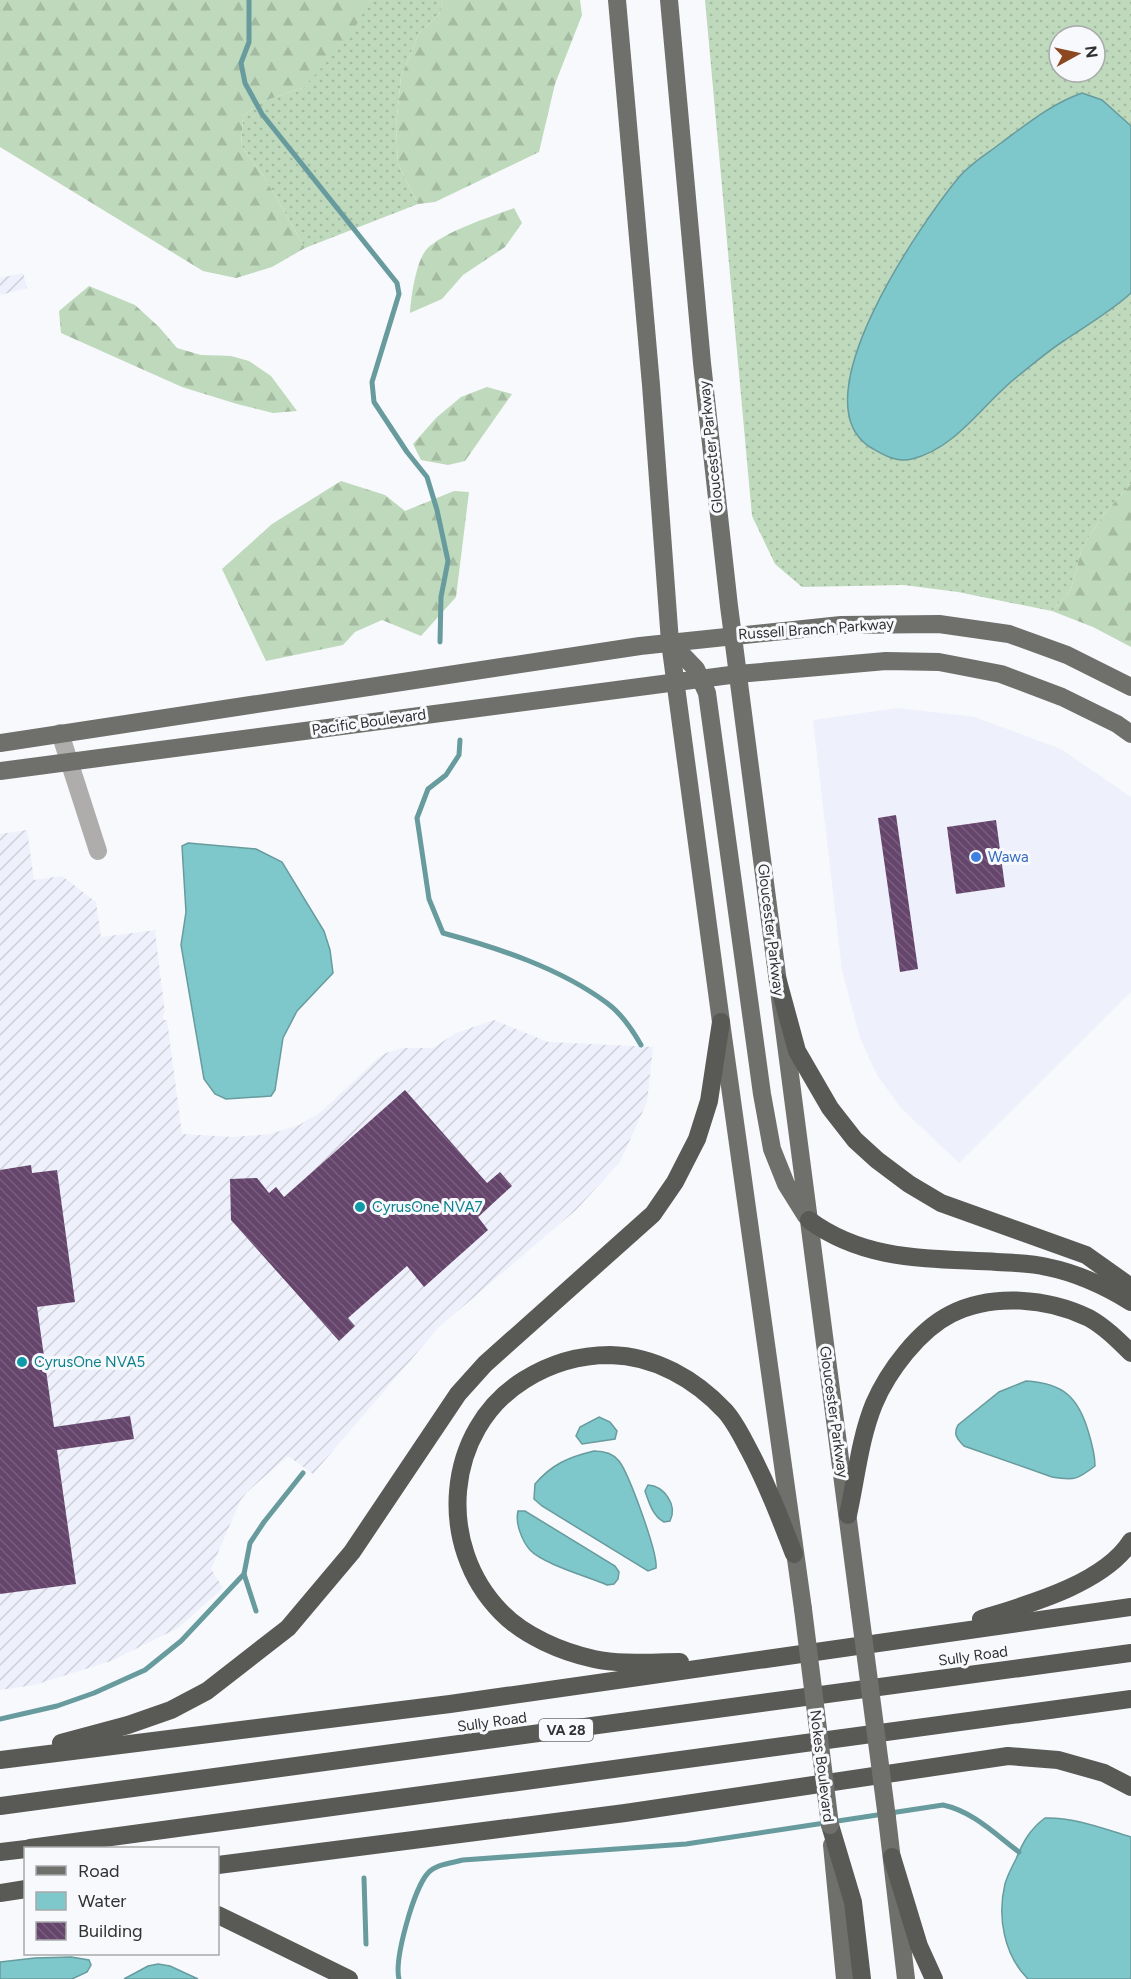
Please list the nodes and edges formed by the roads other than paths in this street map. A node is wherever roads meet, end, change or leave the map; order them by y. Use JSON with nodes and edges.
{"nodes":[{"id":1,"x":617,"y":0,"type":"edge"},
{"id":2,"x":669,"y":0,"type":"edge"},
{"id":3,"x":734,"y":635,"type":"junction"},
{"id":4,"x":670,"y":642,"type":"junction"},
{"id":5,"x":738,"y":674,"type":"junction"},
{"id":6,"x":702,"y":680,"type":"junction"},
{"id":7,"x":676,"y":682,"type":"junction"},
{"id":8,"x":1131,"y":687,"type":"edge"},
{"id":9,"x":60,"y":733,"type":"junction"},
{"id":10,"x":1131,"y":734,"type":"edge"},
{"id":11,"x":0,"y":743,"type":"edge"},
{"id":12,"x":69,"y":762,"type":"junction"},
{"id":13,"x":0,"y":771,"type":"edge"},
{"id":14,"x":98,"y":851,"type":"dead end"},
{"id":15,"x":778,"y":981,"type":"junction"},
{"id":16,"x":721,"y":1022,"type":"junction"},
{"id":17,"x":809,"y":1220,"type":"junction"},
{"id":18,"x":1131,"y":1287,"type":"edge"},
{"id":19,"x":1131,"y":1302,"type":"edge"},
{"id":20,"x":1131,"y":1353,"type":"edge"},
{"id":21,"x":848,"y":1515,"type":"junction"},
{"id":22,"x":1131,"y":1541,"type":"edge"},
{"id":23,"x":794,"y":1554,"type":"junction"},
{"id":24,"x":1131,"y":1607,"type":"edge"},
{"id":25,"x":924,"y":1636,"type":"junction"},
{"id":26,"x":1131,"y":1653,"type":"edge"},
{"id":27,"x":729,"y":1665,"type":"junction"},
{"id":28,"x":1131,"y":1699,"type":"edge"},
{"id":29,"x":0,"y":1760,"type":"edge"},
{"id":30,"x":1131,"y":1787,"type":"edge"},
{"id":31,"x":0,"y":1806,"type":"edge"},
{"id":32,"x":830,"y":1825,"type":"junction"},
{"id":33,"x":43,"y":1847,"type":"edge"},
{"id":34,"x":24,"y":1849,"type":"edge"},
{"id":35,"x":0,"y":1852,"type":"edge"},
{"id":36,"x":892,"y":1857,"type":"junction"},
{"id":37,"x":219,"y":1865,"type":"edge"},
{"id":38,"x":24,"y":1889,"type":"edge"},
{"id":39,"x":0,"y":1893,"type":"edge"},
{"id":40,"x":24,"y":1894,"type":"edge"},
{"id":41,"x":219,"y":1915,"type":"edge"},
{"id":42,"x":349,"y":1979,"type":"edge"},
{"id":43,"x":846,"y":1979,"type":"edge"},
{"id":44,"x":862,"y":1979,"type":"edge"},
{"id":45,"x":906,"y":1979,"type":"edge"},
{"id":46,"x":934,"y":1979,"type":"edge"}],
"edges":[{"from":1,"to":4,"type":"main road"},
{"from":2,"to":3,"type":"main road","name":"Gloucester Parkway"},
{"from":3,"to":4,"type":"main road","name":"Russell Branch Parkway"},
{"from":3,"to":5,"type":"main road","name":"Gloucester Parkway"},
{"from":3,"to":8,"type":"main road","name":"Russell Branch Parkway"},
{"from":4,"to":6,"type":"main road"},
{"from":4,"to":7,"type":"main road"},
{"from":4,"to":9,"type":"main road"},
{"from":5,"to":6,"type":"main road","name":"Pacific Boulevard"},
{"from":5,"to":10,"type":"main road"},
{"from":5,"to":15,"type":"main road","name":"Gloucester Parkway"},
{"from":6,"to":7,"type":"main road","name":"Pacific Boulevard"},
{"from":6,"to":17,"type":"main road"},
{"from":7,"to":12,"type":"main road","name":"Pacific Boulevard"},
{"from":7,"to":16,"type":"main road"},
{"from":9,"to":11,"type":"main road"},
{"from":9,"to":12,"type":"street"},
{"from":12,"to":13,"type":"main road","name":"Pacific Boulevard"},
{"from":12,"to":14,"type":"street"},
{"from":15,"to":17,"type":"main road","name":"Gloucester Parkway"},
{"from":15,"to":18,"type":"highway"},
{"from":16,"to":23,"type":"main road"},
{"from":16,"to":29,"type":"highway"},
{"from":17,"to":19,"type":"highway"},
{"from":17,"to":21,"type":"main road","name":"Gloucester Parkway"},
{"from":20,"to":21,"type":"highway"},
{"from":21,"to":36,"type":"main road","name":"Gloucester Parkway","bridge":true},
{"from":22,"to":25,"type":"highway"},
{"from":23,"to":27,"type":"highway"},
{"from":23,"to":32,"type":"main road","name":"Nokes Boulevard","bridge":true},
{"from":24,"to":25,"type":"highway"},
{"from":25,"to":27,"type":"highway"},
{"from":26,"to":31,"type":"highway","name":"Sully Road","number":"VA 28"},
{"from":27,"to":29,"type":"highway"},
{"from":28,"to":33,"type":"highway"},
{"from":30,"to":37,"type":"highway"},
{"from":32,"to":43,"type":"main road","name":"Nokes Boulevard"},
{"from":32,"to":44,"type":"highway"},
{"from":34,"to":35,"type":"highway"},
{"from":36,"to":45,"type":"main road"},
{"from":36,"to":46,"type":"highway"},
{"from":38,"to":39,"type":"highway"},
{"from":39,"to":40,"type":"highway"},
{"from":41,"to":42,"type":"highway"}]}
